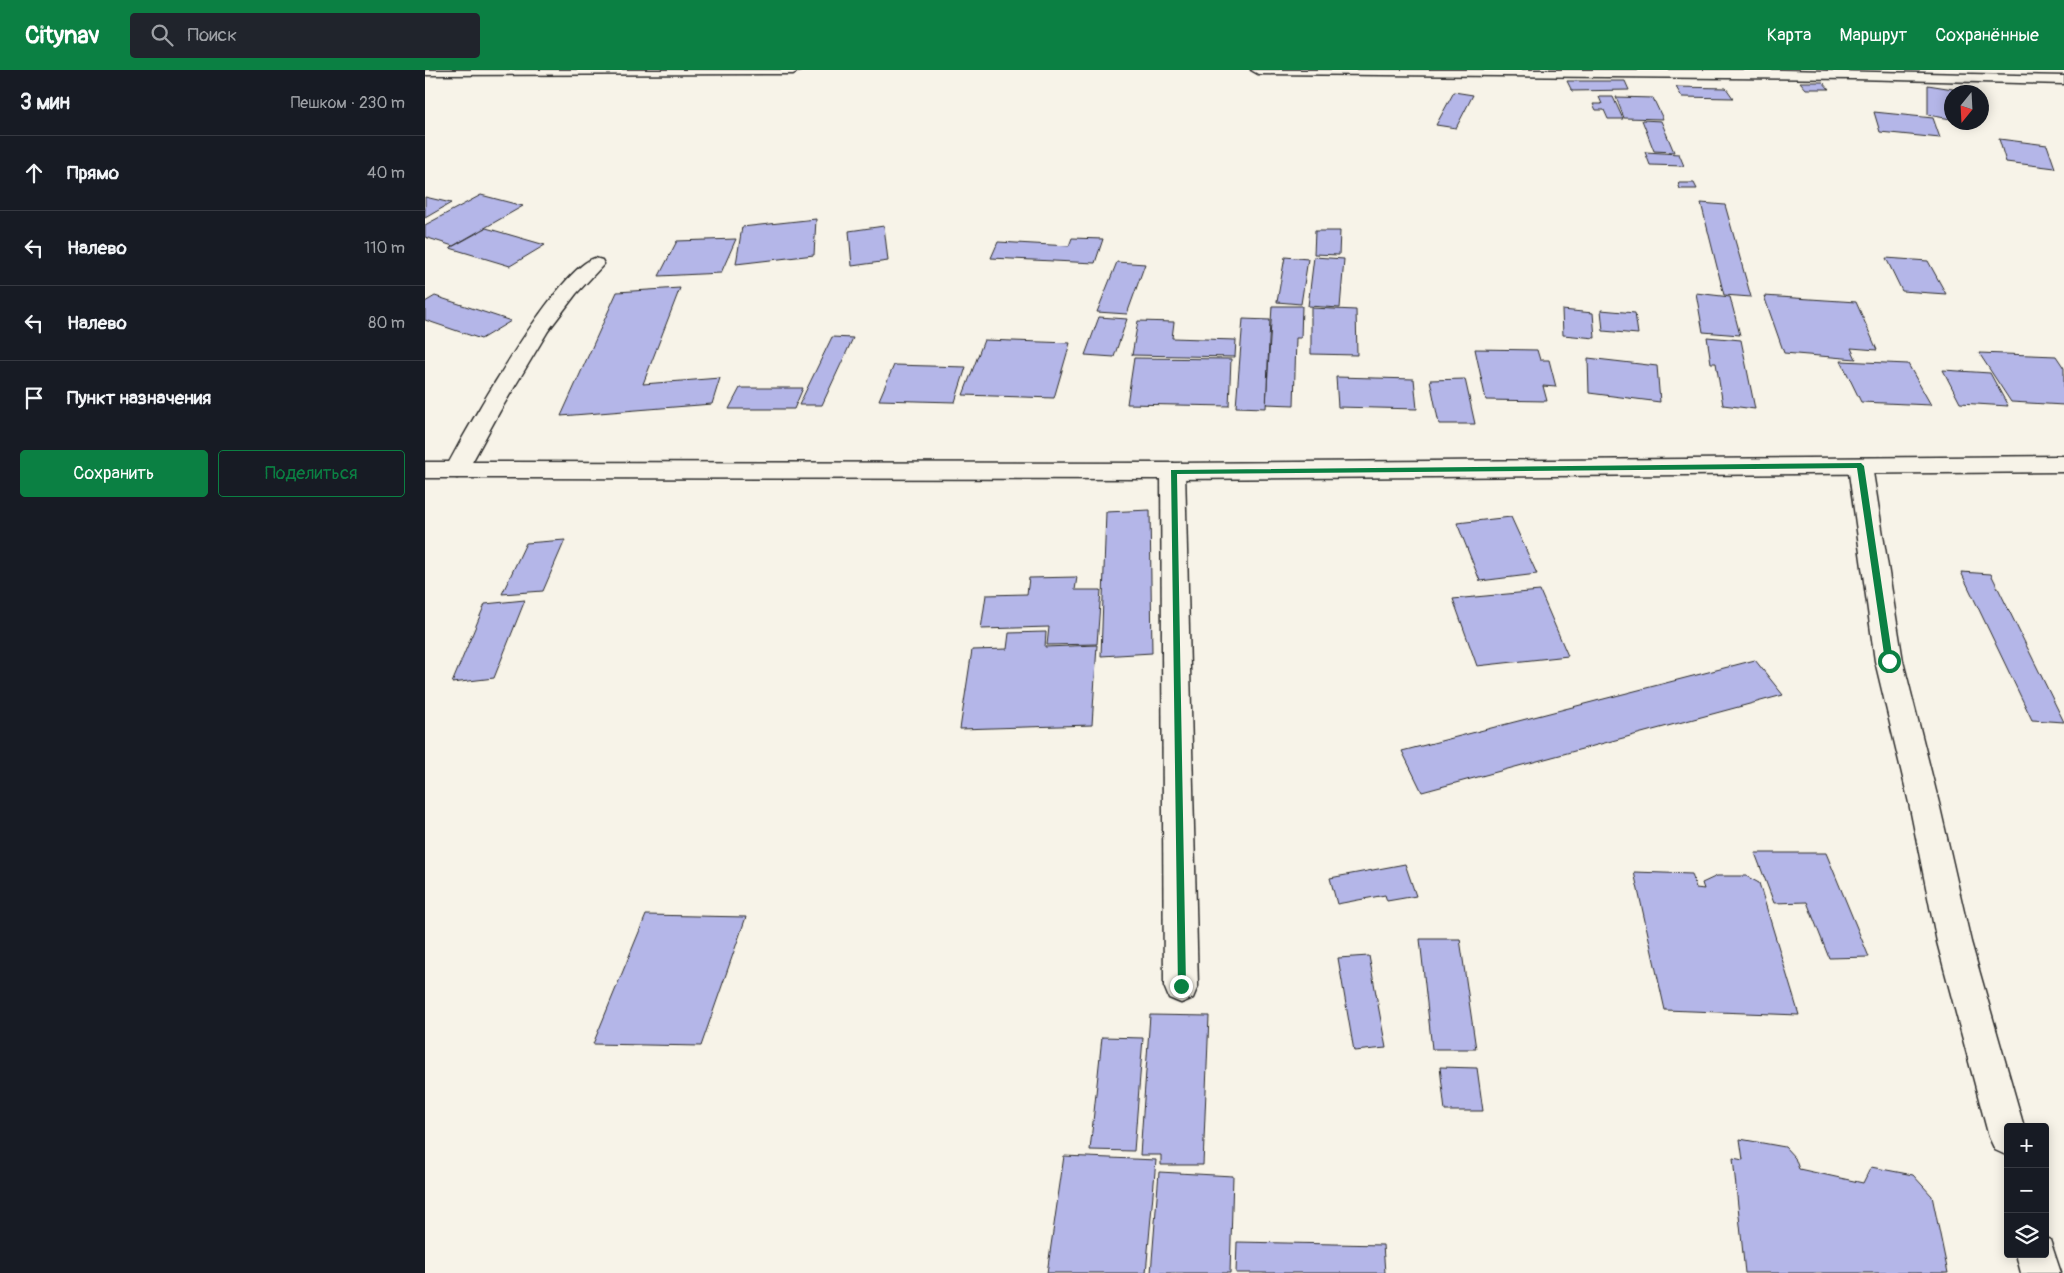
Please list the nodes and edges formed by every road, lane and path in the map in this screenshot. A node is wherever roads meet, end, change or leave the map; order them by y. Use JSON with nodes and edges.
{"nodes":[{"id":1,"x":793,"y":70,"type":"edge"},
{"id":2,"x":1258,"y":70,"type":"edge"},
{"id":3,"x":425,"y":71,"type":"edge"},
{"id":4,"x":2064,"y":80,"type":"edge"},
{"id":5,"x":595,"y":264,"type":"dead end"},
{"id":6,"x":2064,"y":464,"type":"edge"},
{"id":7,"x":1861,"y":466,"type":"junction"},
{"id":8,"x":425,"y":470,"type":"edge"},
{"id":9,"x":457,"y":470,"type":"junction"},
{"id":10,"x":1173,"y":471,"type":"junction"},
{"id":11,"x":1181,"y":986,"type":"dead end"},
{"id":12,"x":2004,"y":1123,"type":"edge"},
{"id":13,"x":2037,"y":1258,"type":"edge"},
{"id":14,"x":2041,"y":1273,"type":"edge"}],
"edges":[{"from":1,"to":3,"type":"street"},
{"from":2,"to":4,"type":"street"},
{"from":5,"to":9,"type":"street"},
{"from":6,"to":7,"type":"street"},
{"from":7,"to":10,"type":"street"},
{"from":7,"to":12,"type":"street"},
{"from":8,"to":9,"type":"street"},
{"from":9,"to":10,"type":"street"},
{"from":10,"to":11,"type":"street"},
{"from":13,"to":14,"type":"street"}]}
